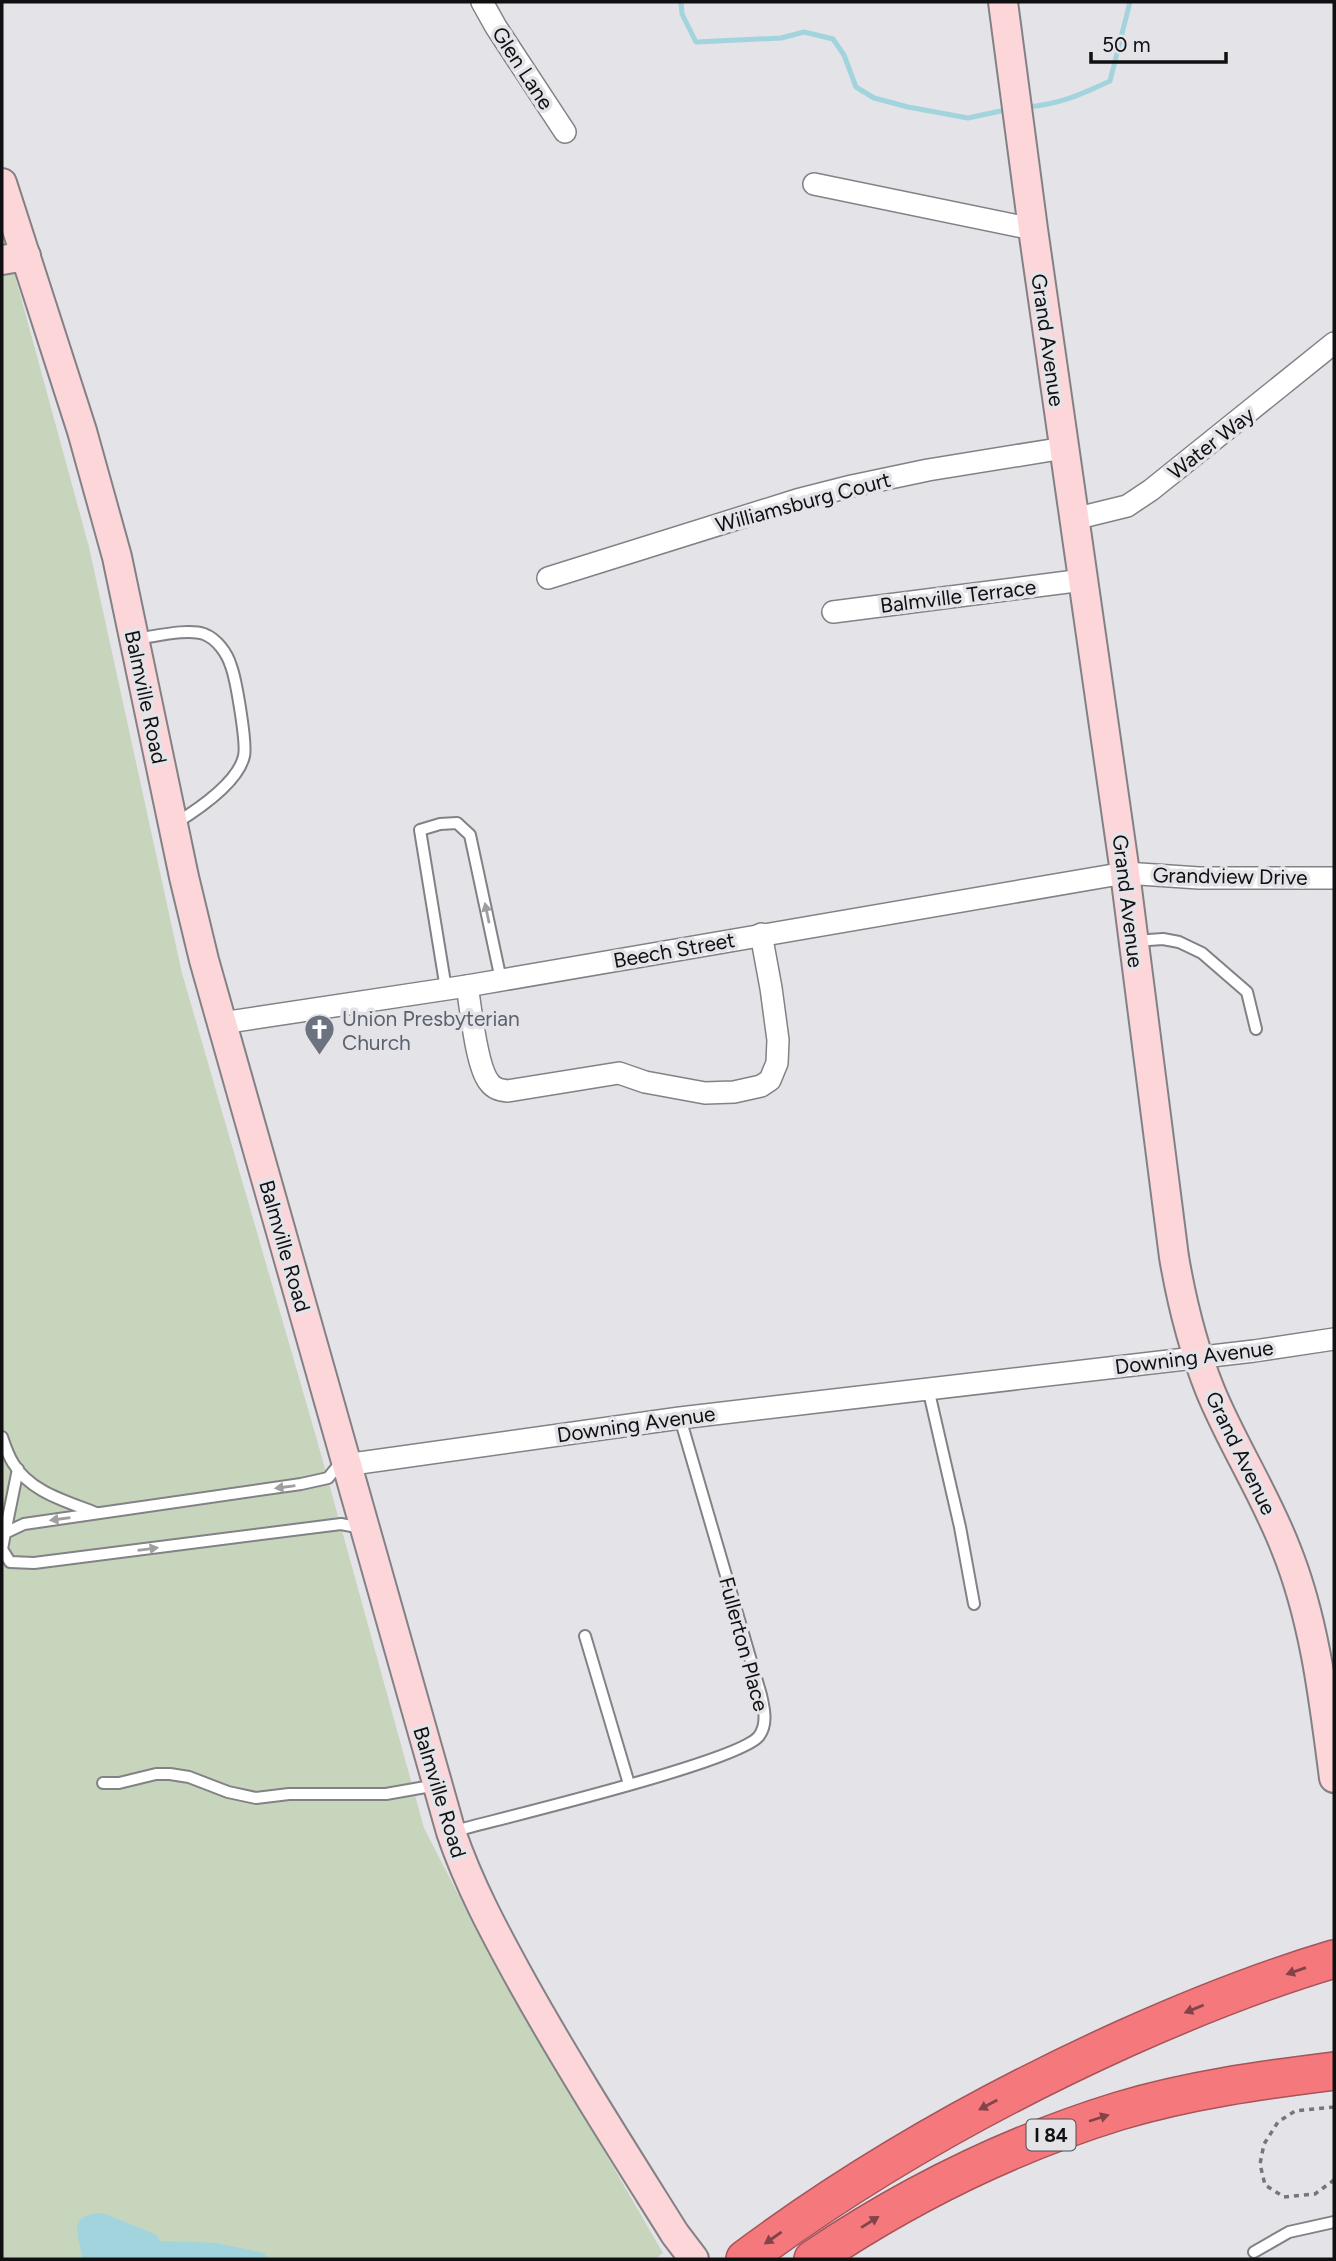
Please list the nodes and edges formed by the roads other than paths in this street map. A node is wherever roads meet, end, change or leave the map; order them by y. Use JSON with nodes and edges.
{"nodes":[{"id":1,"x":482,"y":2,"type":"edge"},
{"id":2,"x":1003,"y":2,"type":"edge"},
{"id":3,"x":565,"y":132,"type":"dead end"},
{"id":4,"x":2,"y":183,"type":"edge"},
{"id":5,"x":814,"y":184,"type":"dead end"},
{"id":6,"x":1032,"y":229,"type":"junction"},
{"id":7,"x":14,"y":258,"type":"edge"},
{"id":8,"x":1334,"y":343,"type":"edge"},
{"id":9,"x":1064,"y":448,"type":"junction"},
{"id":10,"x":1074,"y":519,"type":"junction"},
{"id":11,"x":548,"y":578,"type":"dead end"},
{"id":12,"x":1083,"y":580,"type":"junction"},
{"id":13,"x":833,"y":612,"type":"dead end"},
{"id":14,"x":134,"y":639,"type":"junction"},
{"id":15,"x":173,"y":824,"type":"junction"},
{"id":16,"x":1125,"y":873,"type":"junction"},
{"id":17,"x":1334,"y":878,"type":"edge"},
{"id":18,"x":761,"y":934,"type":"junction"},
{"id":19,"x":1133,"y":941,"type":"junction"},
{"id":20,"x":501,"y":980,"type":"junction"},
{"id":21,"x":456,"y":987,"type":"junction"},
{"id":22,"x":222,"y":1023,"type":"junction"},
{"id":23,"x":1256,"y":1029,"type":"dead end"},
{"id":24,"x":1334,"y":1339,"type":"edge"},
{"id":25,"x":1197,"y":1357,"type":"junction"},
{"id":26,"x":928,"y":1388,"type":"junction"},
{"id":27,"x":680,"y":1418,"type":"junction"},
{"id":28,"x":2,"y":1437,"type":"edge"},
{"id":29,"x":344,"y":1462,"type":"junction"},
{"id":30,"x":18,"y":1469,"type":"junction"},
{"id":31,"x":99,"y":1514,"type":"junction"},
{"id":32,"x":364,"y":1529,"type":"junction"},
{"id":33,"x":3,"y":1533,"type":"edge"},
{"id":34,"x":974,"y":1604,"type":"dead end"},
{"id":35,"x":585,"y":1636,"type":"dead end"},
{"id":36,"x":1332,"y":1749,"type":"edge"},
{"id":37,"x":1334,"y":1778,"type":"edge"},
{"id":38,"x":103,"y":1783,"type":"dead end"},
{"id":39,"x":629,"y":1784,"type":"junction"},
{"id":40,"x":437,"y":1785,"type":"junction"},
{"id":41,"x":451,"y":1832,"type":"junction"},
{"id":42,"x":1334,"y":1959,"type":"edge"},
{"id":43,"x":1324,"y":2072,"type":"edge"},
{"id":44,"x":1334,"y":2222,"type":"edge"},
{"id":45,"x":1254,"y":2252,"type":"dead end"},
{"id":46,"x":694,"y":2259,"type":"edge"},
{"id":47,"x":745,"y":2259,"type":"edge"},
{"id":48,"x":813,"y":2259,"type":"edge"}],
"edges":[{"from":1,"to":3,"type":"street","name":"Glen Lane"},
{"from":2,"to":6,"type":"street","name":"Grand Avenue"},
{"from":4,"to":7,"type":"street","name":"Balmville Road"},
{"from":5,"to":6,"type":"street"},
{"from":6,"to":9,"type":"street","name":"Grand Avenue"},
{"from":7,"to":14,"type":"street","name":"Balmville Road"},
{"from":8,"to":10,"type":"street","name":"Water Way"},
{"from":9,"to":10,"type":"street","name":"Grand Avenue"},
{"from":9,"to":11,"type":"street","name":"Williamsburg Court"},
{"from":10,"to":12,"type":"street","name":"Grand Avenue"},
{"from":12,"to":13,"type":"street","name":"Balmville Terrace"},
{"from":12,"to":16,"type":"street","name":"Grand Avenue"},
{"from":14,"to":15,"type":"street","name":"Balmville Road"},
{"from":14,"to":15,"type":"lane"},
{"from":15,"to":22,"type":"street","name":"Balmville Road"},
{"from":16,"to":17,"type":"street","name":"Grandview Drive"},
{"from":16,"to":18,"type":"street","name":"Beech Street"},
{"from":16,"to":19,"type":"street","name":"Grand Avenue"},
{"from":18,"to":20,"type":"street","name":"Beech Street"},
{"from":18,"to":21,"type":"street"},
{"from":19,"to":23,"type":"lane"},
{"from":19,"to":25,"type":"street","name":"Grand Avenue"},
{"from":20,"to":21,"type":"street","name":"Beech Street"},
{"from":20,"to":21,"type":"lane","one_way":true},
{"from":21,"to":22,"type":"street","name":"Beech Street"},
{"from":22,"to":29,"type":"street","name":"Balmville Road"},
{"from":24,"to":25,"type":"street","name":"Downing Avenue"},
{"from":25,"to":26,"type":"street","name":"Downing Avenue"},
{"from":25,"to":36,"type":"street","name":"Grand Avenue"},
{"from":26,"to":27,"type":"street","name":"Downing Avenue"},
{"from":26,"to":34,"type":"lane"},
{"from":27,"to":29,"type":"street","name":"Downing Avenue"},
{"from":27,"to":39,"type":"lane","name":"Fullerton Place"},
{"from":28,"to":30,"type":"lane"},
{"from":29,"to":31,"type":"lane","one_way":true},
{"from":29,"to":32,"type":"street","name":"Balmville Road"},
{"from":30,"to":31,"type":"lane"},
{"from":30,"to":33,"type":"lane"},
{"from":31,"to":33,"type":"lane","one_way":true},
{"from":33,"to":32,"type":"lane","one_way":true},
{"from":32,"to":40,"type":"street","name":"Balmville Road"},
{"from":35,"to":39,"type":"lane"},
{"from":36,"to":37,"type":"street","name":"Grand Avenue"},
{"from":38,"to":40,"type":"lane"},
{"from":39,"to":41,"type":"lane","name":"Fullerton Place"},
{"from":40,"to":41,"type":"street","name":"Balmville Road"},
{"from":41,"to":46,"type":"street","name":"Balmville Road"},
{"from":42,"to":47,"type":"highway","number":"I 84","one_way":true},
{"from":48,"to":43,"type":"highway","number":"I 84","one_way":true},
{"from":44,"to":45,"type":"lane"}]}
